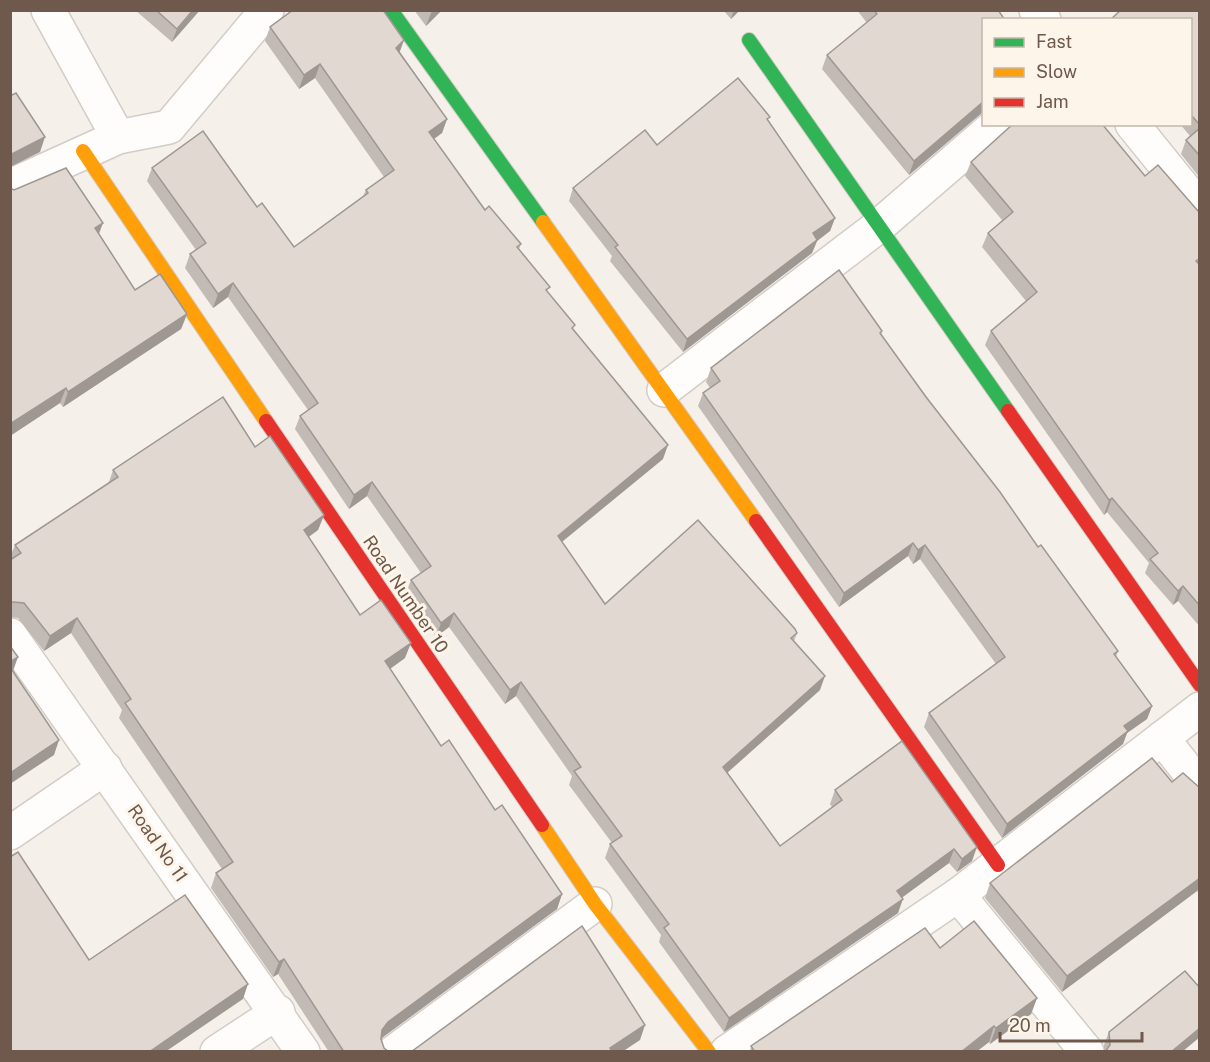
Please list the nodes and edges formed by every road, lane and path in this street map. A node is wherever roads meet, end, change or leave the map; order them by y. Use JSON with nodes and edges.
{"nodes":[{"id":1,"x":48,"y":10,"type":"edge"},
{"id":2,"x":267,"y":10,"type":"edge"},
{"id":3,"x":391,"y":10,"type":"edge"},
{"id":4,"x":749,"y":40,"type":"dead end"},
{"id":5,"x":995,"y":126,"type":"edge"},
{"id":6,"x":1134,"y":126,"type":"edge"},
{"id":7,"x":118,"y":137,"type":"junction"},
{"id":8,"x":83,"y":151,"type":"junction"},
{"id":9,"x":10,"y":186,"type":"edge"},
{"id":10,"x":1200,"y":208,"type":"edge"},
{"id":11,"x":880,"y":225,"type":"junction"},
{"id":12,"x":663,"y":390,"type":"junction"},
{"id":13,"x":10,"y":635,"type":"edge"},
{"id":14,"x":1200,"y":685,"type":"edge"},
{"id":15,"x":1200,"y":709,"type":"edge"},
{"id":16,"x":1162,"y":738,"type":"junction"},
{"id":17,"x":105,"y":768,"type":"junction"},
{"id":18,"x":1200,"y":786,"type":"edge"},
{"id":19,"x":10,"y":833,"type":"edge"},
{"id":20,"x":998,"y":865,"type":"junction"},
{"id":21,"x":958,"y":895,"type":"junction"},
{"id":22,"x":595,"y":904,"type":"junction"},
{"id":23,"x":278,"y":1012,"type":"junction"},
{"id":24,"x":217,"y":1052,"type":"edge"},
{"id":25,"x":303,"y":1052,"type":"edge"},
{"id":26,"x":394,"y":1052,"type":"edge"},
{"id":27,"x":709,"y":1052,"type":"edge"},
{"id":28,"x":727,"y":1052,"type":"edge"},
{"id":29,"x":1087,"y":1052,"type":"edge"}],
"edges":[{"from":1,"to":7,"type":"street"},
{"from":2,"to":7,"type":"street"},
{"from":3,"to":12,"type":"street"},
{"from":4,"to":11,"type":"street"},
{"from":5,"to":11,"type":"street"},
{"from":6,"to":10,"type":"street"},
{"from":7,"to":8,"type":"street"},
{"from":8,"to":9,"type":"street"},
{"from":8,"to":22,"type":"street","name":"Road Number 10"},
{"from":11,"to":12,"type":"street"},
{"from":11,"to":14,"type":"street"},
{"from":12,"to":20,"type":"street"},
{"from":13,"to":17,"type":"street","name":"Road No 11"},
{"from":15,"to":16,"type":"street"},
{"from":16,"to":18,"type":"street"},
{"from":16,"to":20,"type":"street"},
{"from":17,"to":19,"type":"street"},
{"from":17,"to":23,"type":"street","name":"Road No 11"},
{"from":20,"to":21,"type":"street"},
{"from":21,"to":28,"type":"street"},
{"from":21,"to":29,"type":"street"},
{"from":22,"to":26,"type":"street"},
{"from":22,"to":27,"type":"street","name":"Road Number 10"},
{"from":23,"to":24,"type":"street"},
{"from":23,"to":25,"type":"street","name":"Road No 11"}]}
